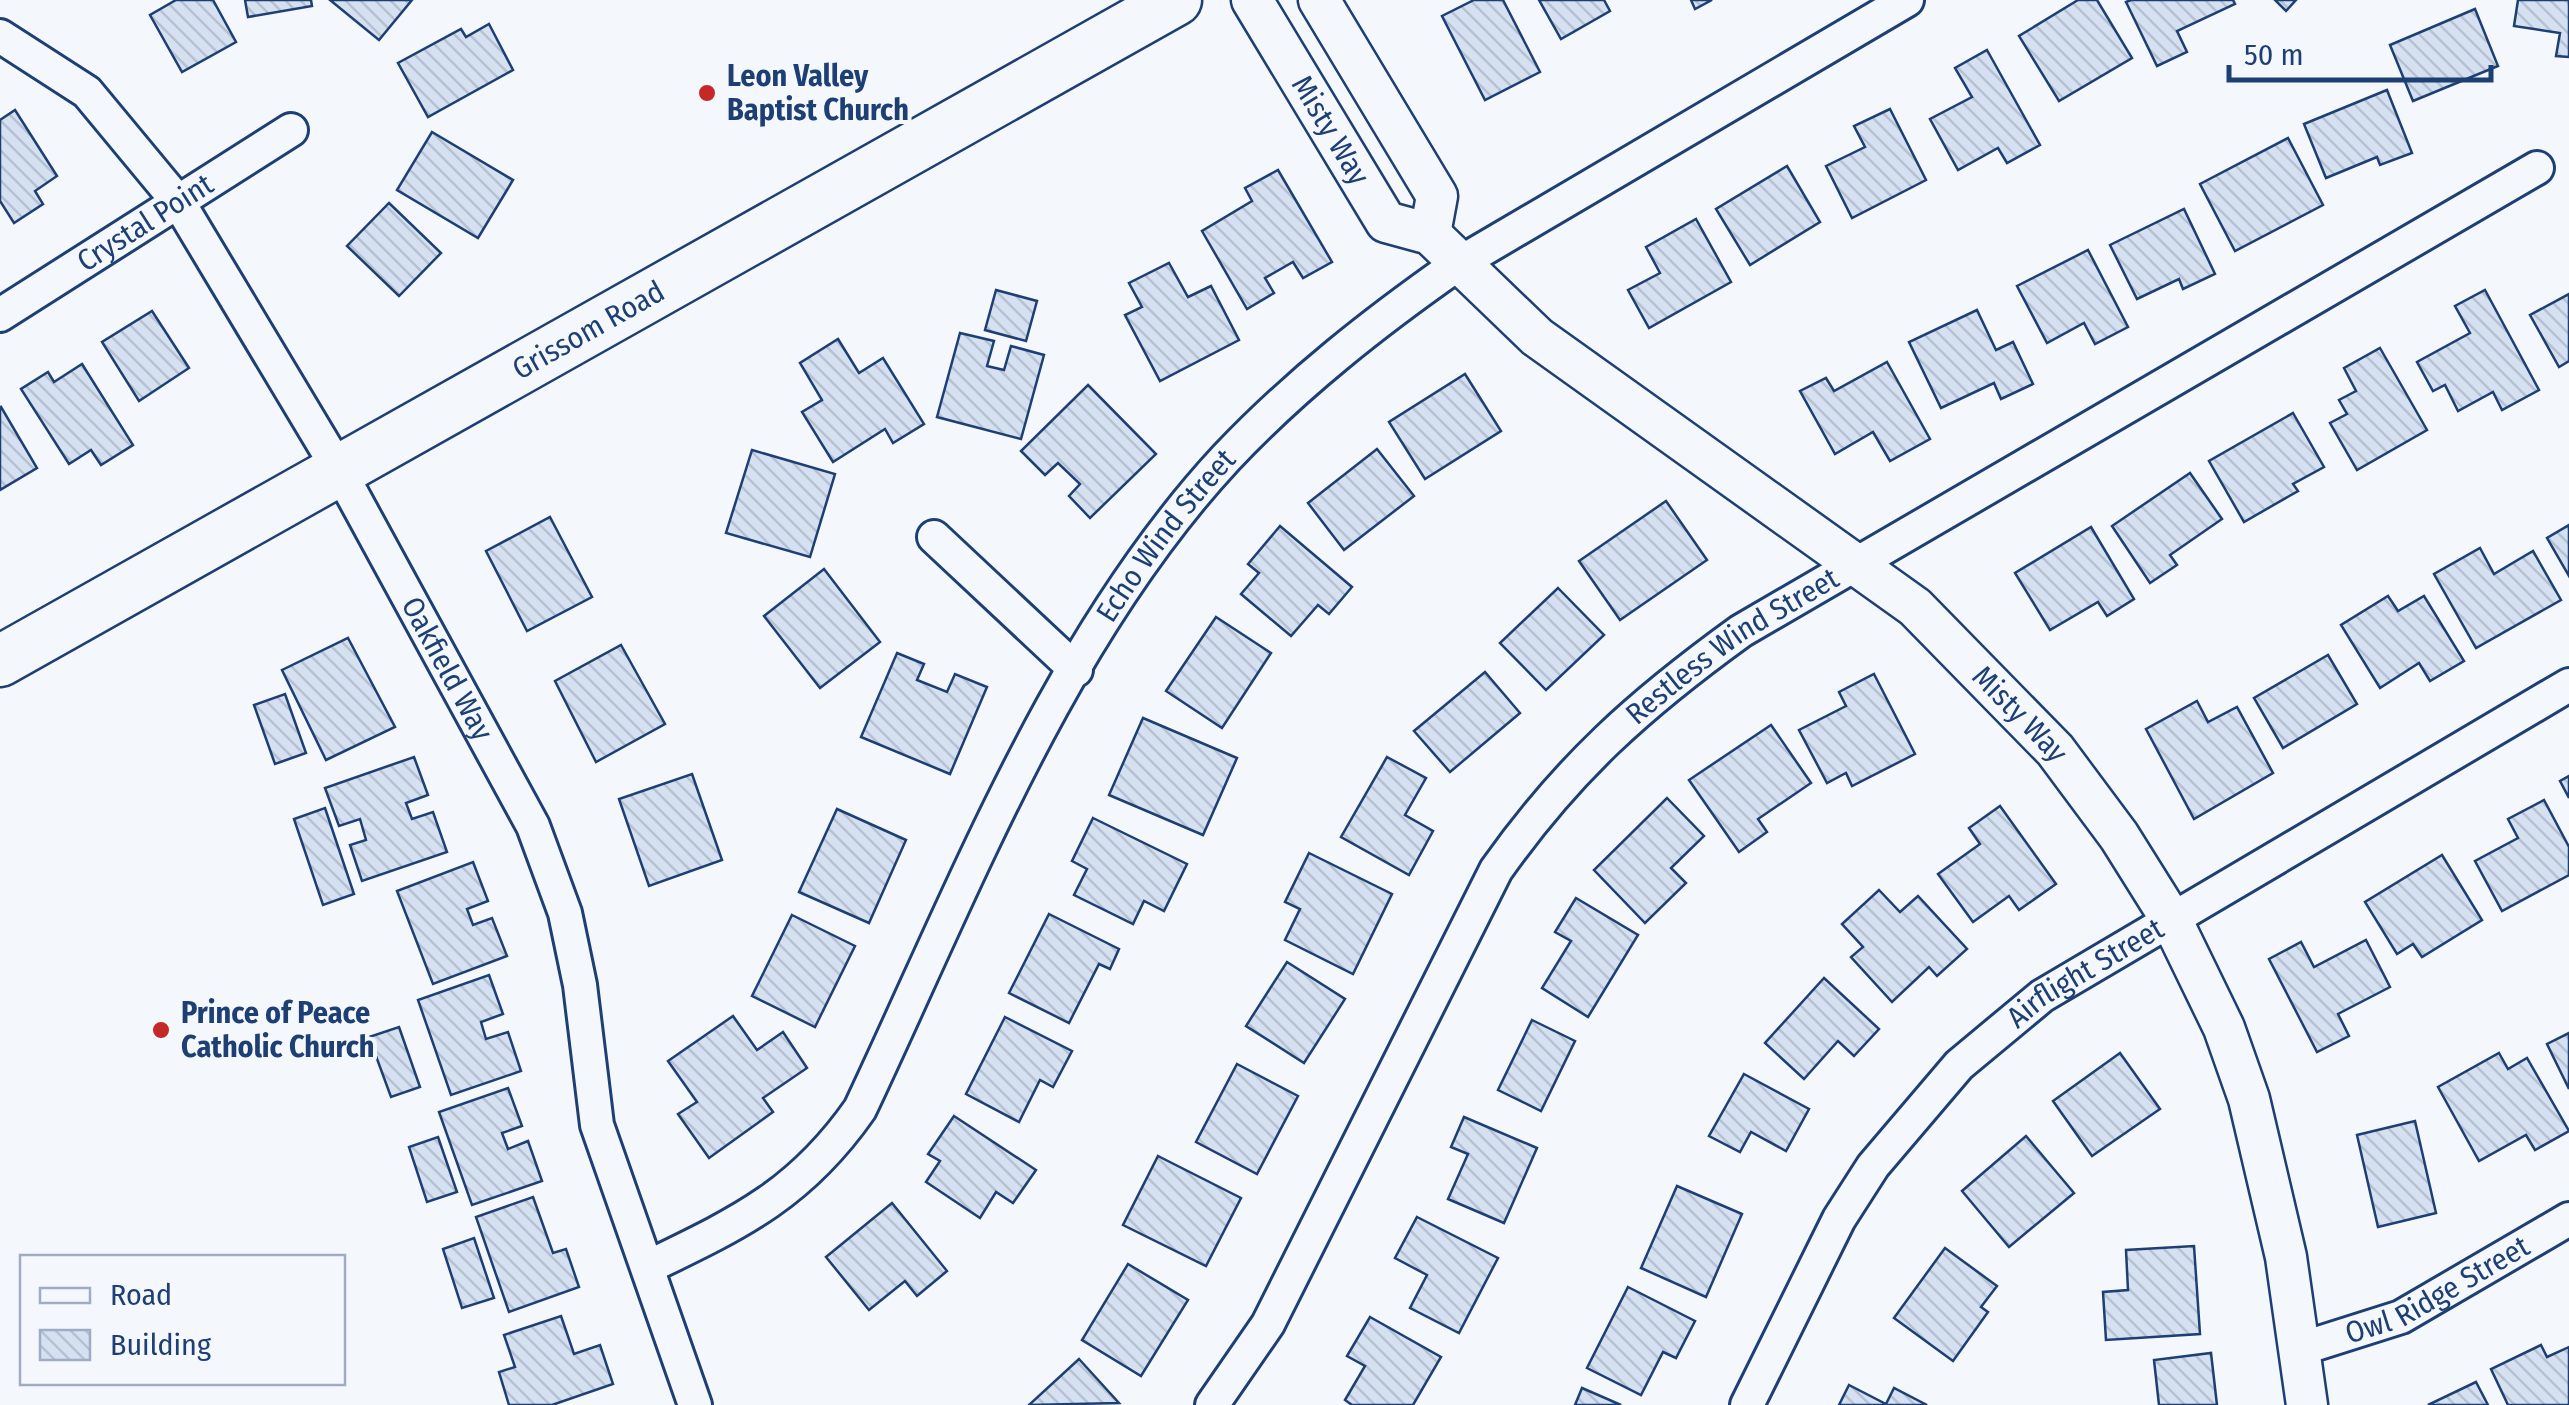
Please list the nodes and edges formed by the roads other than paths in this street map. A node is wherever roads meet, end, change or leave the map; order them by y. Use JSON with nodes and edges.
{"nodes":[{"id":1,"x":1176,"y":0,"type":"edge"},
{"id":2,"x":1252,"y":0,"type":"edge"},
{"id":3,"x":1319,"y":0,"type":"edge"},
{"id":4,"x":1907,"y":0,"type":"edge"},
{"id":5,"x":0,"y":36,"type":"edge"},
{"id":6,"x":291,"y":130,"type":"dead end"},
{"id":7,"x":2538,"y":168,"type":"dead end"},
{"id":8,"x":178,"y":203,"type":"junction"},
{"id":9,"x":1430,"y":234,"type":"junction"},
{"id":10,"x":1458,"y":264,"type":"junction"},
{"id":11,"x":0,"y":315,"type":"edge"},
{"id":12,"x":339,"y":470,"type":"junction"},
{"id":13,"x":934,"y":537,"type":"dead end"},
{"id":14,"x":1855,"y":563,"type":"junction"},
{"id":15,"x":0,"y":661,"type":"edge"},
{"id":16,"x":1076,"y":670,"type":"junction"},
{"id":17,"x":2569,"y":686,"type":"edge"},
{"id":18,"x":2171,"y":919,"type":"junction"},
{"id":19,"x":2569,"y":1219,"type":"edge"},
{"id":20,"x":648,"y":1268,"type":"junction"},
{"id":21,"x":2300,"y":1349,"type":"junction"},
{"id":22,"x":696,"y":1405,"type":"edge"},
{"id":23,"x":1212,"y":1405,"type":"edge"},
{"id":24,"x":1747,"y":1405,"type":"edge"},
{"id":25,"x":2306,"y":1405,"type":"edge"}],
"edges":[{"from":1,"to":12,"type":"main road","name":"Grissom Road"},
{"from":2,"to":9,"type":"street","name":"Misty Way"},
{"from":3,"to":9,"type":"street","name":"Misty Way"},
{"from":4,"to":10,"type":"street","name":"Echo Wind Street"},
{"from":5,"to":8,"type":"street","name":"Oakfield Way"},
{"from":6,"to":8,"type":"street","name":"Crystal Point"},
{"from":7,"to":14,"type":"street","name":"Restless Wind Street"},
{"from":8,"to":11,"type":"street","name":"Crystal Point"},
{"from":8,"to":12,"type":"street","name":"Oakfield Way"},
{"from":9,"to":10,"type":"street","name":"Misty Way"},
{"from":10,"to":14,"type":"street","name":"Misty Way"},
{"from":10,"to":16,"type":"street","name":"Echo Wind Street"},
{"from":12,"to":15,"type":"main road","name":"Grissom Road"},
{"from":12,"to":20,"type":"street","name":"Oakfield Way"},
{"from":13,"to":16,"type":"street"},
{"from":14,"to":18,"type":"street","name":"Misty Way"},
{"from":14,"to":23,"type":"street","name":"Restless Wind Street"},
{"from":16,"to":20,"type":"street","name":"Echo Wind Street"},
{"from":17,"to":18,"type":"street","name":"Airflight Street"},
{"from":18,"to":21,"type":"street","name":"Misty Way"},
{"from":18,"to":24,"type":"street","name":"Airflight Street"},
{"from":19,"to":21,"type":"street","name":"Owl Ridge Street"},
{"from":20,"to":22,"type":"street","name":"Oakfield Way"},
{"from":21,"to":25,"type":"street","name":"Misty Way"}]}
